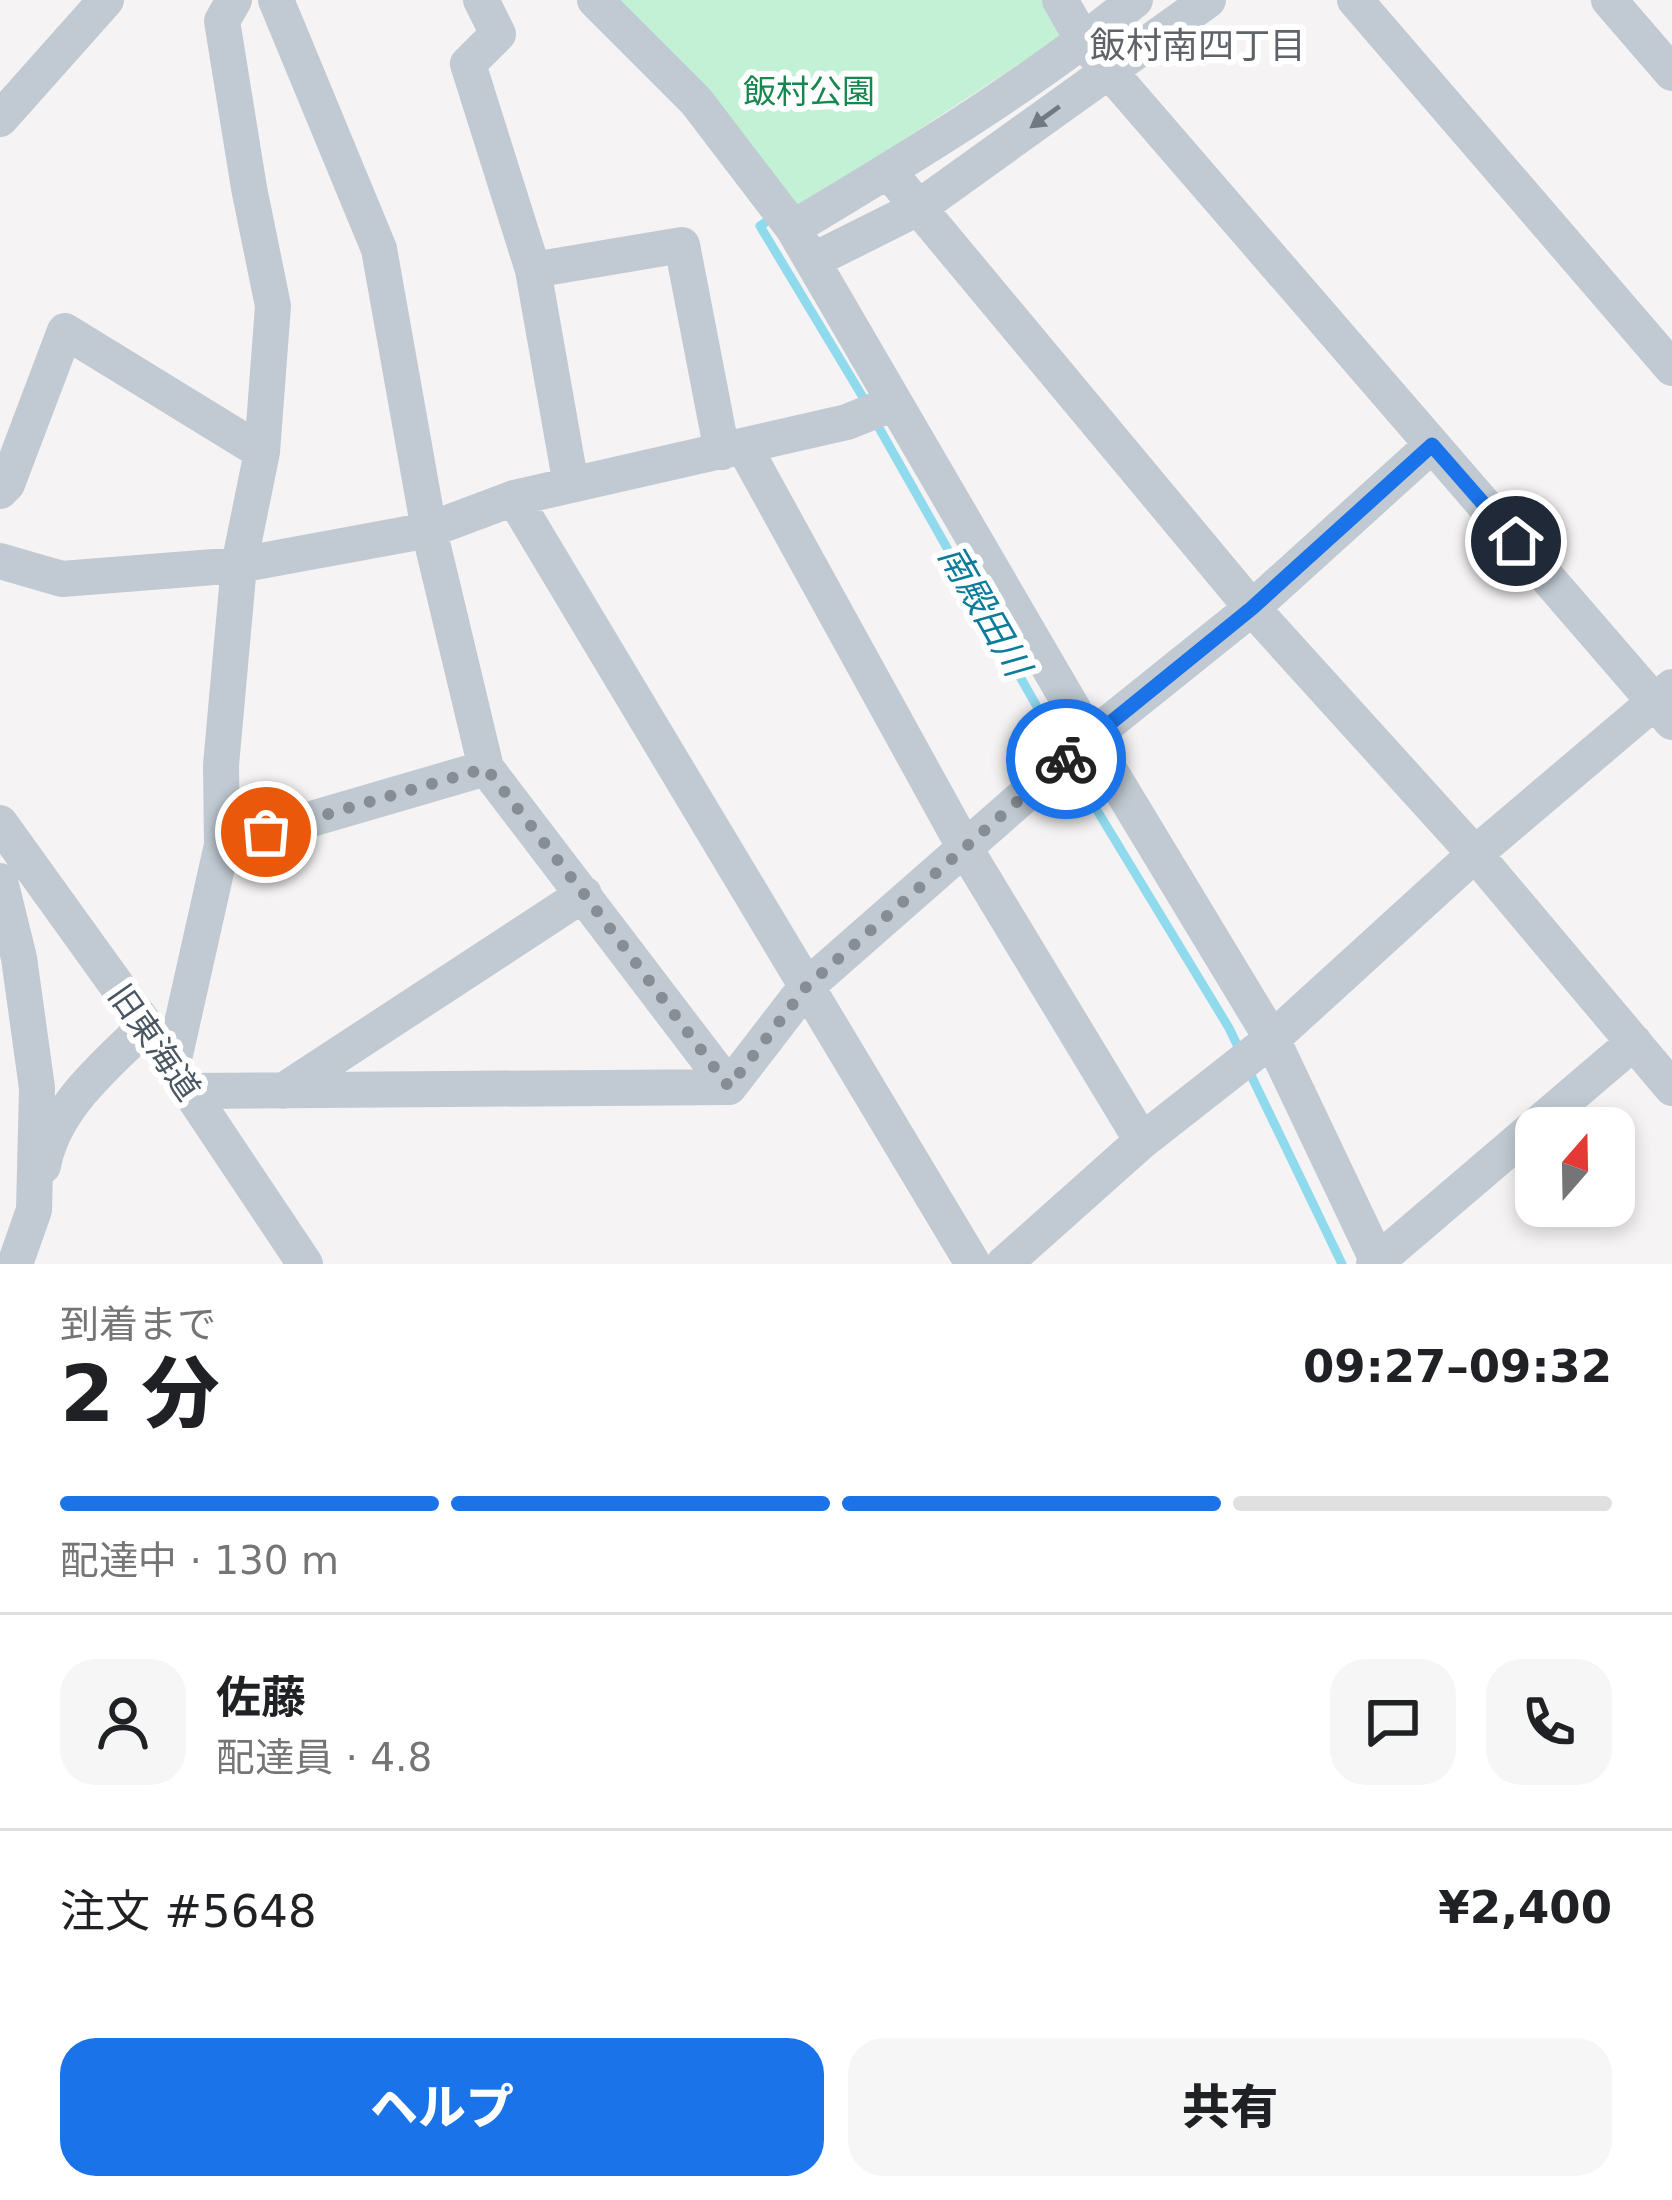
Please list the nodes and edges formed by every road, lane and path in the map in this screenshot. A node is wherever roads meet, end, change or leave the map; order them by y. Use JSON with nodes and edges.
{"nodes":[{"id":1,"x":106,"y":0,"type":"edge"},
{"id":2,"x":234,"y":0,"type":"edge"},
{"id":3,"x":276,"y":0,"type":"edge"},
{"id":4,"x":481,"y":0,"type":"edge"},
{"id":5,"x":596,"y":0,"type":"edge"},
{"id":6,"x":1060,"y":0,"type":"edge"},
{"id":7,"x":1135,"y":0,"type":"edge"},
{"id":8,"x":1208,"y":0,"type":"edge"},
{"id":9,"x":1355,"y":0,"type":"edge"},
{"id":10,"x":1609,"y":0,"type":"edge"},
{"id":11,"x":1084,"y":42,"type":"junction"},
{"id":12,"x":1108,"y":70,"type":"junction"},
{"id":13,"x":1672,"y":73,"type":"edge"},
{"id":14,"x":0,"y":119,"type":"edge"},
{"id":15,"x":888,"y":172,"type":"junction"},
{"id":16,"x":918,"y":208,"type":"junction"},
{"id":17,"x":793,"y":228,"type":"junction"},
{"id":18,"x":812,"y":261,"type":"junction"},
{"id":19,"x":533,"y":270,"type":"junction"},
{"id":20,"x":1672,"y":368,"type":"edge"},
{"id":21,"x":879,"y":409,"type":"junction"},
{"id":22,"x":1432,"y":445,"type":"junction"},
{"id":23,"x":733,"y":450,"type":"junction"},
{"id":24,"x":262,"y":452,"type":"junction"},
{"id":25,"x":571,"y":485,"type":"junction"},
{"id":26,"x":0,"y":491,"type":"edge"},
{"id":27,"x":514,"y":498,"type":"junction"},
{"id":28,"x":429,"y":530,"type":"junction"},
{"id":29,"x":0,"y":561,"type":"edge"},
{"id":30,"x":239,"y":565,"type":"junction"},
{"id":31,"x":1252,"y":608,"type":"junction"},
{"id":32,"x":1666,"y":704,"type":"edge"},
{"id":33,"x":1075,"y":751,"type":"junction"},
{"id":34,"x":486,"y":768,"type":"junction"},
{"id":35,"x":0,"y":824,"type":"edge"},
{"id":36,"x":221,"y":845,"type":"junction"},
{"id":37,"x":966,"y":850,"type":"junction"},
{"id":38,"x":1475,"y":854,"type":"junction"},
{"id":39,"x":0,"y":881,"type":"edge"},
{"id":40,"x":584,"y":894,"type":"junction"},
{"id":41,"x":806,"y":987,"type":"junction"},
{"id":42,"x":146,"y":1026,"type":"junction"},
{"id":43,"x":1634,"y":1042,"type":"junction"},
{"id":44,"x":1255,"y":1052,"type":"junction"},
{"id":45,"x":181,"y":1080,"type":"junction"},
{"id":46,"x":729,"y":1087,"type":"junction"},
{"id":47,"x":1672,"y":1088,"type":"edge"},
{"id":48,"x":284,"y":1091,"type":"junction"},
{"id":49,"x":1142,"y":1142,"type":"junction"},
{"id":50,"x":34,"y":1210,"type":"junction"},
{"id":51,"x":1376,"y":1263,"type":"edge"},
{"id":52,"x":15,"y":1264,"type":"edge"},
{"id":53,"x":305,"y":1264,"type":"edge"},
{"id":54,"x":974,"y":1264,"type":"edge"},
{"id":55,"x":1004,"y":1264,"type":"edge"}],
"edges":[{"from":1,"to":14,"type":"street"},
{"from":2,"to":24,"type":"street"},
{"from":3,"to":28,"type":"street"},
{"from":4,"to":19,"type":"street"},
{"from":5,"to":17,"type":"street"},
{"from":6,"to":11,"type":"street"},
{"from":7,"to":11,"type":"street"},
{"from":8,"to":12,"type":"street"},
{"from":9,"to":20,"type":"street"},
{"from":10,"to":13,"type":"street"},
{"from":11,"to":12,"type":"street"},
{"from":11,"to":15,"type":"street"},
{"from":12,"to":16,"type":"street","one_way":true},
{"from":12,"to":22,"type":"street"},
{"from":15,"to":16,"type":"street"},
{"from":15,"to":17,"type":"street"},
{"from":16,"to":18,"type":"street"},
{"from":16,"to":31,"type":"street"},
{"from":17,"to":18,"type":"street"},
{"from":18,"to":21,"type":"street"},
{"from":19,"to":23,"type":"street"},
{"from":19,"to":25,"type":"street"},
{"from":21,"to":23,"type":"street"},
{"from":21,"to":33,"type":"street"},
{"from":22,"to":31,"type":"street"},
{"from":22,"to":32,"type":"street"},
{"from":23,"to":25,"type":"street"},
{"from":23,"to":37,"type":"street"},
{"from":24,"to":26,"type":"street"},
{"from":24,"to":30,"type":"street"},
{"from":25,"to":27,"type":"street"},
{"from":27,"to":28,"type":"street"},
{"from":27,"to":41,"type":"street"},
{"from":28,"to":30,"type":"street"},
{"from":28,"to":34,"type":"street"},
{"from":29,"to":30,"type":"street"},
{"from":30,"to":36,"type":"street"},
{"from":31,"to":33,"type":"street"},
{"from":31,"to":38,"type":"street"},
{"from":32,"to":38,"type":"street"},
{"from":33,"to":37,"type":"street"},
{"from":33,"to":44,"type":"street"},
{"from":34,"to":36,"type":"street"},
{"from":34,"to":40,"type":"street"},
{"from":35,"to":42,"type":"street","name":"旧東海道"},
{"from":36,"to":45,"type":"street"},
{"from":37,"to":41,"type":"street"},
{"from":37,"to":49,"type":"street"},
{"from":38,"to":43,"type":"street"},
{"from":38,"to":44,"type":"street"},
{"from":39,"to":50,"type":"street"},
{"from":40,"to":46,"type":"street"},
{"from":40,"to":48,"type":"street"},
{"from":41,"to":46,"type":"street"},
{"from":41,"to":54,"type":"street"},
{"from":42,"to":45,"type":"street","name":"旧東海道"},
{"from":42,"to":50,"type":"street"},
{"from":43,"to":47,"type":"street"},
{"from":43,"to":51,"type":"street"},
{"from":44,"to":49,"type":"street"},
{"from":44,"to":51,"type":"street"},
{"from":45,"to":48,"type":"street"},
{"from":45,"to":53,"type":"street","name":"旧東海道"},
{"from":46,"to":48,"type":"street"},
{"from":49,"to":55,"type":"street"},
{"from":50,"to":52,"type":"street"}]}
